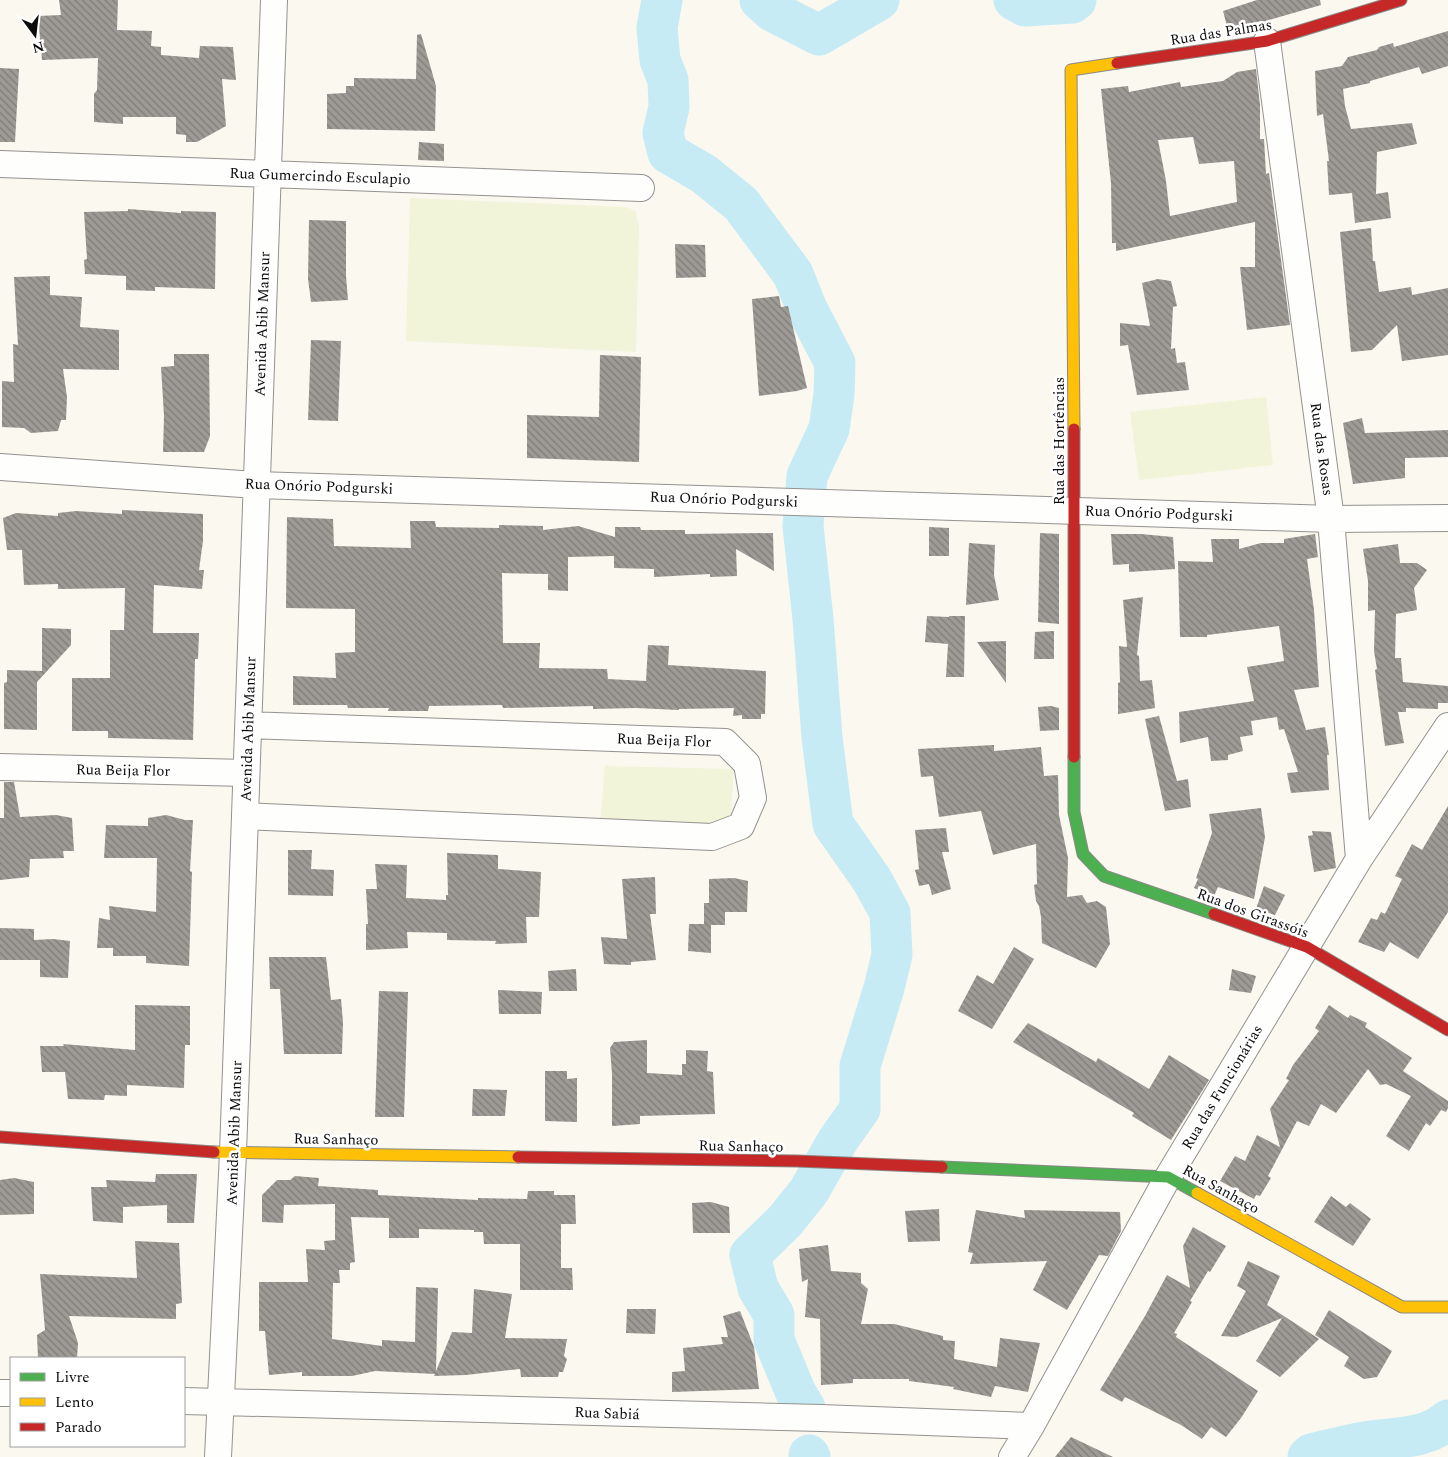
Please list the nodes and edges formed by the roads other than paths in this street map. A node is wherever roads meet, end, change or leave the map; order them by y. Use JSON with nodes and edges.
{"nodes":[{"id":1,"x":274,"y":0,"type":"edge"},
{"id":2,"x":1401,"y":0,"type":"edge"},
{"id":3,"x":1267,"y":41,"type":"junction"},
{"id":4,"x":1071,"y":70,"type":"joint"},
{"id":5,"x":0,"y":164,"type":"edge"},
{"id":6,"x":267,"y":173,"type":"junction"},
{"id":7,"x":641,"y":188,"type":"dead end"},
{"id":8,"x":0,"y":467,"type":"edge"},
{"id":9,"x":256,"y":485,"type":"junction"},
{"id":10,"x":1075,"y":510,"type":"junction"},
{"id":11,"x":1331,"y":518,"type":"junction"},
{"id":12,"x":1448,"y":518,"type":"edge"},
{"id":13,"x":249,"y":725,"type":"junction"},
{"id":14,"x":1448,"y":726,"type":"edge"},
{"id":15,"x":0,"y":767,"type":"edge"},
{"id":16,"x":246,"y":773,"type":"junction"},
{"id":17,"x":1074,"y":812,"type":"joint"},
{"id":18,"x":245,"y":816,"type":"junction"},
{"id":19,"x":1359,"y":859,"type":"junction"},
{"id":20,"x":1307,"y":947,"type":"junction"},
{"id":21,"x":1448,"y":1030,"type":"edge"},
{"id":22,"x":0,"y":1137,"type":"edge"},
{"id":23,"x":233,"y":1153,"type":"junction"},
{"id":24,"x":1168,"y":1177,"type":"junction"},
{"id":25,"x":1448,"y":1307,"type":"edge"},
{"id":26,"x":185,"y":1400,"type":"edge"},
{"id":27,"x":222,"y":1402,"type":"junction"},
{"id":28,"x":1031,"y":1426,"type":"junction"},
{"id":29,"x":218,"y":1457,"type":"edge"},
{"id":30,"x":1012,"y":1457,"type":"edge"}],
"edges":[{"from":1,"to":6,"type":"street","name":"Avenida Abib Mansur"},
{"from":2,"to":3,"type":"street","name":"Rua das Palmas"},
{"from":3,"to":4,"type":"street","name":"Rua das Palmas"},
{"from":3,"to":11,"type":"street","name":"Rua das Rosas"},
{"from":4,"to":10,"type":"street","name":"Rua das Hortências"},
{"from":5,"to":6,"type":"street","name":"Rua Gumercindo Esculapio"},
{"from":6,"to":7,"type":"street","name":"Rua Gumercindo Esculapio"},
{"from":6,"to":9,"type":"street","name":"Avenida Abib Mansur"},
{"from":8,"to":9,"type":"street","name":"Rua Onório Podgurski"},
{"from":9,"to":10,"type":"street","name":"Rua Onório Podgurski"},
{"from":9,"to":13,"type":"street","name":"Avenida Abib Mansur"},
{"from":10,"to":11,"type":"street","name":"Rua Onório Podgurski"},
{"from":10,"to":17,"type":"street","name":"Rua das Hortências"},
{"from":11,"to":12,"type":"street","name":"Rua Onório Podgurski"},
{"from":11,"to":19,"type":"street","name":"Rua das Rosas"},
{"from":13,"to":16,"type":"street","name":"Avenida Abib Mansur"},
{"from":13,"to":18,"type":"street","name":"Rua Beija Flor"},
{"from":14,"to":19,"type":"street","name":"Rua das Funcionárias"},
{"from":15,"to":16,"type":"street","name":"Rua Beija Flor"},
{"from":16,"to":18,"type":"street","name":"Avenida Abib Mansur"},
{"from":17,"to":20,"type":"street","name":"Rua dos Girassóis"},
{"from":18,"to":23,"type":"street","name":"Avenida Abib Mansur"},
{"from":19,"to":20,"type":"street","name":"Rua das Funcionárias"},
{"from":20,"to":21,"type":"street","name":"Rua dos Girassóis"},
{"from":20,"to":24,"type":"street","name":"Rua das Funcionárias"},
{"from":22,"to":23,"type":"street","name":"Rua Sanhaço"},
{"from":23,"to":24,"type":"street","name":"Rua Sanhaço"},
{"from":23,"to":27,"type":"street","name":"Avenida Abib Mansur"},
{"from":24,"to":25,"type":"street","name":"Rua Sanhaço"},
{"from":24,"to":28,"type":"street","name":"Rua das Funcionárias"},
{"from":26,"to":27,"type":"street","name":"Rua Sabiá"},
{"from":27,"to":28,"type":"street","name":"Rua Sabiá"},
{"from":27,"to":29,"type":"street","name":"Avenida Abib Mansur"},
{"from":28,"to":30,"type":"street","name":"Rua das Funcionárias"}]}
